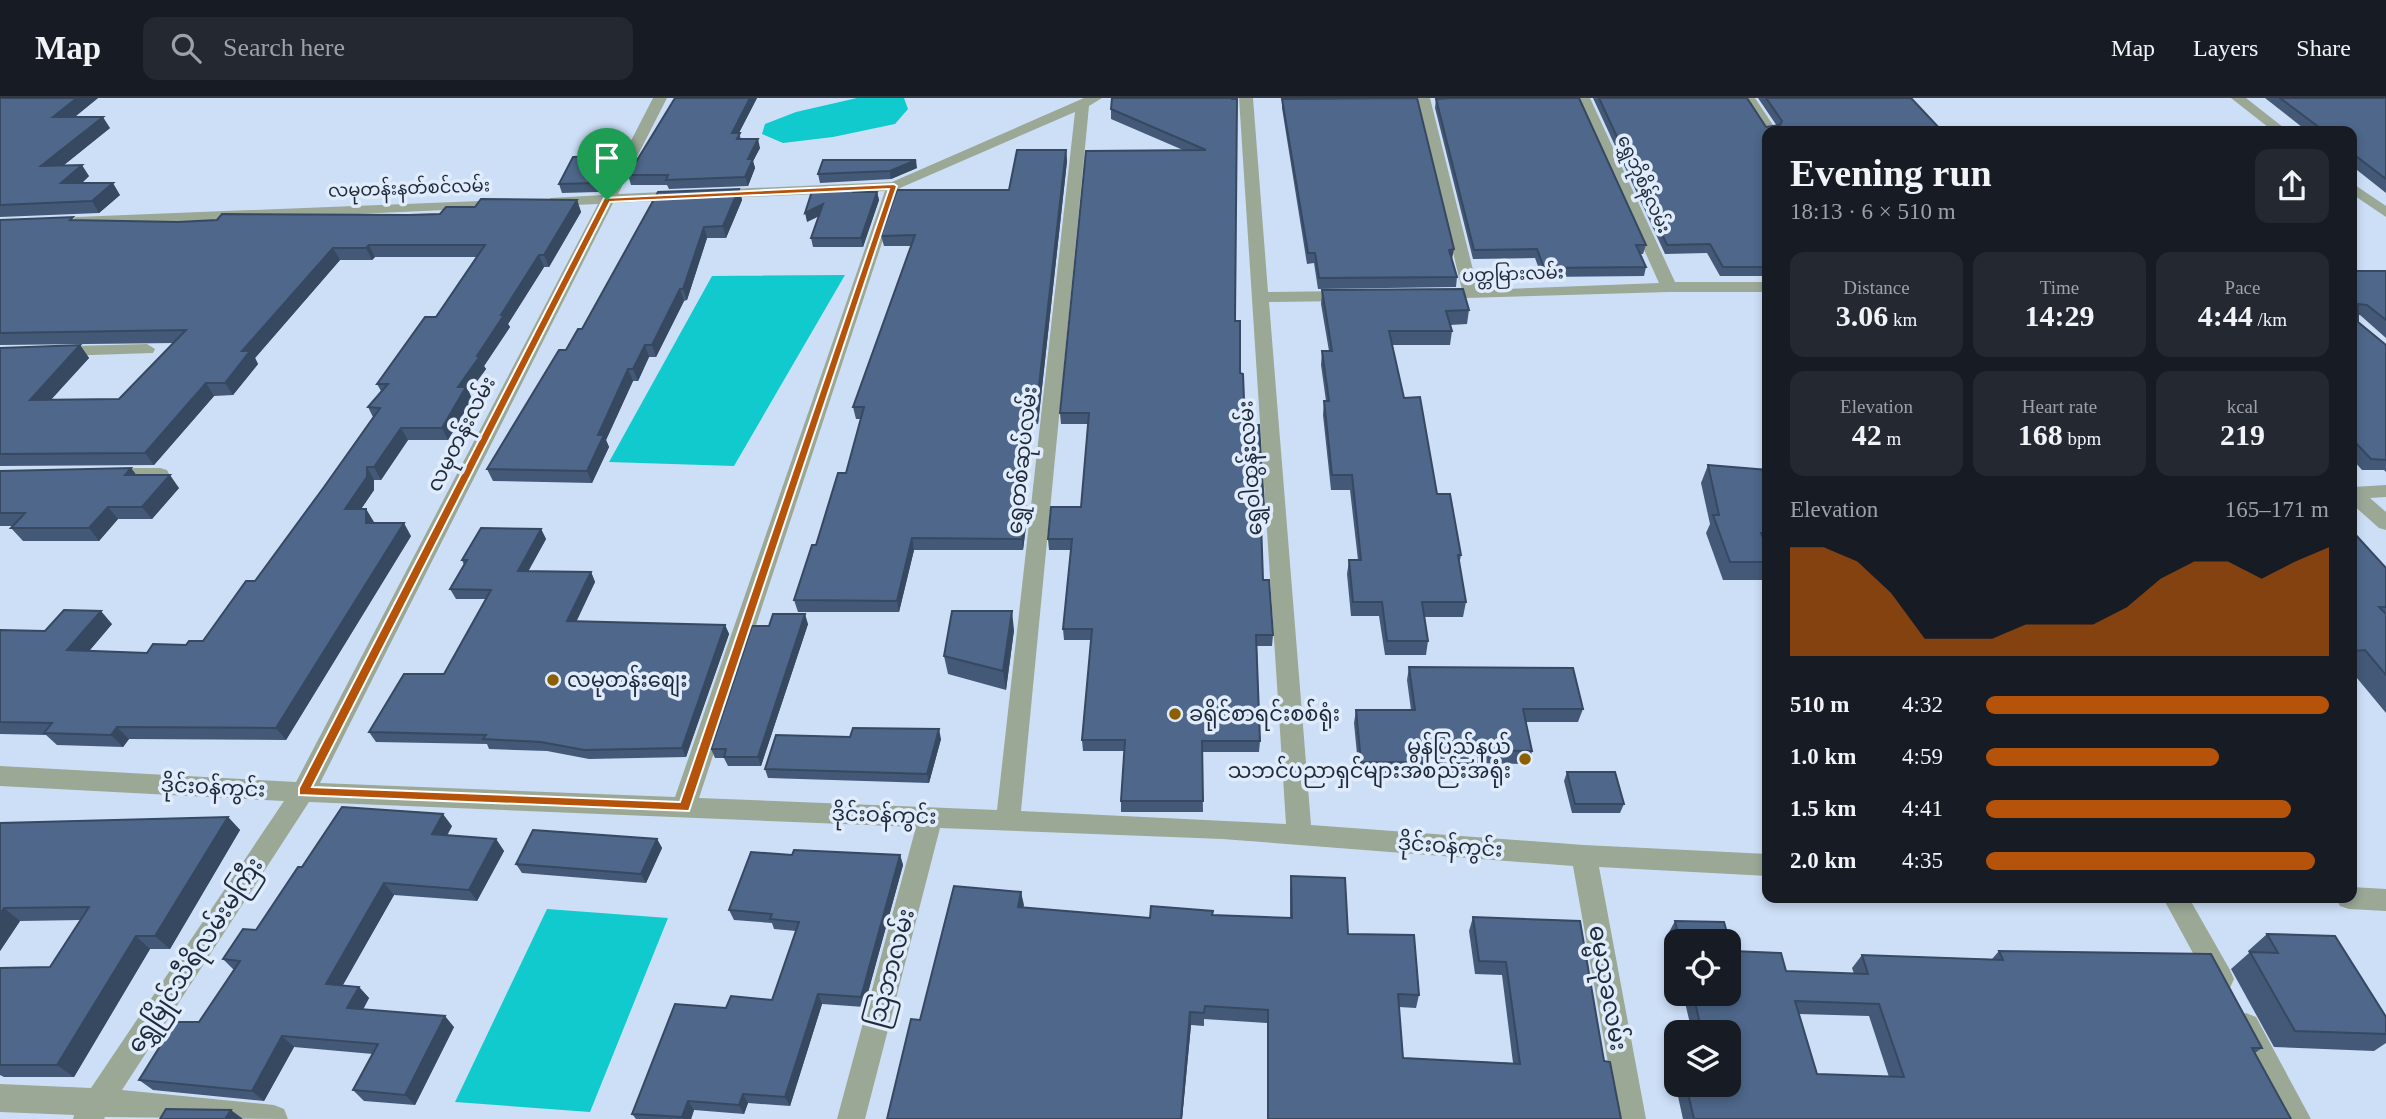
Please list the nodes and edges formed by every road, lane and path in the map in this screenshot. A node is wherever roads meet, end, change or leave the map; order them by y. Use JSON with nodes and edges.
{"nodes":[{"id":1,"x":660,"y":98,"type":"edge"},
{"id":2,"x":1246,"y":98,"type":"edge"},
{"id":3,"x":1423,"y":98,"type":"edge"},
{"id":4,"x":1584,"y":98,"type":"edge"},
{"id":5,"x":1748,"y":98,"type":"edge"},
{"id":6,"x":2238,"y":98,"type":"edge"},
{"id":7,"x":1089,"y":101,"type":"edge"},
{"id":8,"x":1767,"y":126,"type":"edge"},
{"id":9,"x":2274,"y":126,"type":"edge"},
{"id":10,"x":894,"y":186,"type":"junction"},
{"id":11,"x":2357,"y":191,"type":"edge"},
{"id":12,"x":607,"y":200,"type":"junction"},
{"id":13,"x":2386,"y":213,"type":"edge"},
{"id":14,"x":55,"y":222,"type":"edge"},
{"id":15,"x":1669,"y":287,"type":"junction"},
{"id":16,"x":1762,"y":287,"type":"edge"},
{"id":17,"x":1471,"y":295,"type":"junction"},
{"id":18,"x":1365,"y":296,"type":"edge"},
{"id":19,"x":1418,"y":296,"type":"edge"},
{"id":20,"x":1261,"y":297,"type":"junction"},
{"id":21,"x":147,"y":349,"type":"dead end"},
{"id":22,"x":0,"y":353,"type":"edge"},
{"id":23,"x":96,"y":474,"type":"edge"},
{"id":24,"x":160,"y":474,"type":"edge"},
{"id":25,"x":2386,"y":491,"type":"edge"},
{"id":26,"x":2357,"y":493,"type":"edge"},
{"id":27,"x":2357,"y":497,"type":"edge"},
{"id":28,"x":2386,"y":523,"type":"edge"},
{"id":29,"x":0,"y":776,"type":"edge"},
{"id":30,"x":303,"y":792,"type":"junction"},
{"id":31,"x":684,"y":807,"type":"junction"},
{"id":32,"x":931,"y":817,"type":"junction"},
{"id":33,"x":1008,"y":820,"type":"junction"},
{"id":34,"x":1299,"y":834,"type":"junction"},
{"id":35,"x":1584,"y":856,"type":"junction"},
{"id":36,"x":1762,"y":866,"type":"edge"},
{"id":37,"x":2357,"y":898,"type":"edge"},
{"id":38,"x":2386,"y":900,"type":"edge"},
{"id":39,"x":2179,"y":903,"type":"edge"},
{"id":40,"x":0,"y":1098,"type":"edge"},
{"id":41,"x":92,"y":1111,"type":"edge"},
{"id":42,"x":274,"y":1119,"type":"edge"},
{"id":43,"x":851,"y":1119,"type":"edge"},
{"id":44,"x":1632,"y":1119,"type":"edge"},
{"id":45,"x":2297,"y":1119,"type":"edge"}],
"edges":[{"from":1,"to":12,"type":"street","name":"လမုတန်းလမ်း"},
{"from":2,"to":20,"type":"street","name":"ရွှေဝါထွန်းလမ်း"},
{"from":3,"to":17,"type":"street"},
{"from":4,"to":15,"type":"street","name":"ရွှေဘိုစိန်လမ်း"},
{"from":5,"to":8,"type":"street"},
{"from":6,"to":9,"type":"street"},
{"from":7,"to":10,"type":"street","name":"လမုတန်းနတ်စင်လမ်း"},
{"from":7,"to":33,"type":"street","name":"ရွှေတစ်ဆုပ်လမ်း"},
{"from":10,"to":12,"type":"street","name":"လမုတန်းနတ်စင်လမ်း"},
{"from":10,"to":31,"type":"street"},
{"from":11,"to":13,"type":"street"},
{"from":12,"to":14,"type":"street","name":"လမုတန်းနတ်စင်လမ်း"},
{"from":12,"to":30,"type":"street","name":"လမုတန်းလမ်း"},
{"from":15,"to":16,"type":"street","name":"ပတ္တမြားလမ်း"},
{"from":15,"to":17,"type":"street","name":"ပတ္တမြားလမ်း"},
{"from":17,"to":19,"type":"street","name":"ပတ္တမြားလမ်း"},
{"from":18,"to":20,"type":"street"},
{"from":20,"to":34,"type":"street","name":"ရွှေဝါထွန်းလမ်း"},
{"from":21,"to":22,"type":"street"},
{"from":23,"to":24,"type":"street"},
{"from":25,"to":26,"type":"street"},
{"from":27,"to":28,"type":"street"},
{"from":29,"to":30,"type":"street","name":"ဒိုင်းဝန်ကွင်း"},
{"from":30,"to":31,"type":"street","name":"ဒိုင်းဝန်ကွင်း"},
{"from":30,"to":41,"type":"street","name":"ရွှေမြိုင်သီရိလမ်းမကြီး"},
{"from":31,"to":32,"type":"street","name":"ဒိုင်းဝန်ကွင်း"},
{"from":32,"to":33,"type":"street","name":"ဒိုင်းဝန်ကွင်း"},
{"from":32,"to":43,"type":"street","name":"သြဘာလမ်း"},
{"from":33,"to":34,"type":"street","name":"ဒိုင်းဝန်ကွင်း"},
{"from":34,"to":35,"type":"street","name":"ဒိုင်းဝန်ကွင်း"},
{"from":35,"to":36,"type":"street","name":"ဒိုင်းဝန်ကွင်း"},
{"from":35,"to":44,"type":"street","name":"ဓမ္မသုခလမ်း"},
{"from":37,"to":38,"type":"street"},
{"from":39,"to":45,"type":"street"},
{"from":40,"to":41,"type":"street"},
{"from":41,"to":42,"type":"street"}]}
